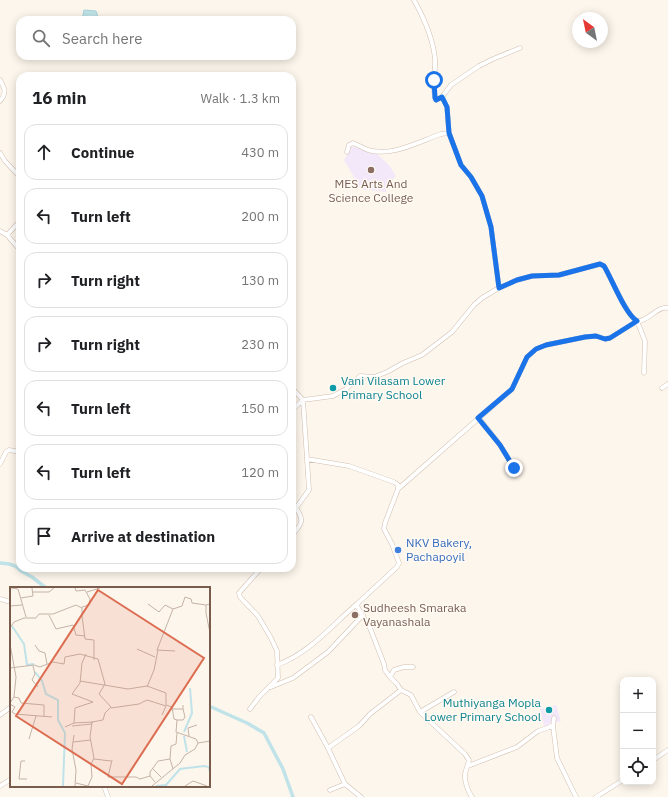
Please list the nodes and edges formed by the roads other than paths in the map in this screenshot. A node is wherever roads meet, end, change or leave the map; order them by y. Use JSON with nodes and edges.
{"nodes":[{"id":1,"x":414,"y":0,"type":"edge"},
{"id":2,"x":520,"y":48,"type":"dead end"},
{"id":3,"x":0,"y":80,"type":"edge"},
{"id":4,"x":442,"y":97,"type":"junction"},
{"id":5,"x":0,"y":101,"type":"edge"},
{"id":6,"x":449,"y":133,"type":"junction"},
{"id":7,"x":347,"y":152,"type":"dead end"},
{"id":8,"x":0,"y":153,"type":"edge"},
{"id":9,"x":16,"y":172,"type":"edge"},
{"id":10,"x":16,"y":225,"type":"edge"},
{"id":11,"x":0,"y":231,"type":"edge"},
{"id":12,"x":7,"y":235,"type":"junction"},
{"id":13,"x":16,"y":245,"type":"edge"},
{"id":14,"x":499,"y":288,"type":"junction"},
{"id":15,"x":668,"y":308,"type":"edge"},
{"id":16,"x":637,"y":321,"type":"junction"},
{"id":17,"x":644,"y":373,"type":"dead end"},
{"id":18,"x":668,"y":384,"type":"edge"},
{"id":19,"x":662,"y":388,"type":"dead end"},
{"id":20,"x":296,"y":392,"type":"edge"},
{"id":21,"x":303,"y":400,"type":"junction"},
{"id":22,"x":296,"y":406,"type":"edge"},
{"id":23,"x":478,"y":418,"type":"junction"},
{"id":24,"x":16,"y":451,"type":"edge"},
{"id":25,"x":307,"y":459,"type":"junction"},
{"id":26,"x":0,"y":464,"type":"edge"},
{"id":27,"x":514,"y":468,"type":"dead end"},
{"id":28,"x":398,"y":489,"type":"junction"},
{"id":29,"x":296,"y":506,"type":"edge"},
{"id":30,"x":296,"y":512,"type":"edge"},
{"id":31,"x":296,"y":531,"type":"edge"},
{"id":32,"x":257,"y":572,"type":"edge"},
{"id":33,"x":0,"y":599,"type":"edge"},
{"id":34,"x":10,"y":602,"type":"edge"},
{"id":35,"x":358,"y":602,"type":"junction"},
{"id":36,"x":363,"y":615,"type":"junction"},
{"id":37,"x":277,"y":665,"type":"junction"},
{"id":38,"x":413,"y":667,"type":"dead end"},
{"id":39,"x":390,"y":677,"type":"junction"},
{"id":40,"x":270,"y":687,"type":"junction"},
{"id":41,"x":401,"y":690,"type":"junction"},
{"id":42,"x":454,"y":692,"type":"dead end"},
{"id":43,"x":10,"y":708,"type":"edge"},
{"id":44,"x":250,"y":709,"type":"dead end"},
{"id":45,"x":420,"y":712,"type":"junction"},
{"id":46,"x":0,"y":714,"type":"edge"},
{"id":47,"x":311,"y":717,"type":"dead end"},
{"id":48,"x":554,"y":718,"type":"dead end"},
{"id":49,"x":553,"y":726,"type":"junction"},
{"id":50,"x":328,"y":748,"type":"junction"},
{"id":51,"x":668,"y":750,"type":"edge"},
{"id":52,"x":656,"y":758,"type":"edge"},
{"id":53,"x":468,"y":766,"type":"junction"},
{"id":54,"x":10,"y":780,"type":"edge"},
{"id":55,"x":620,"y":782,"type":"edge"},
{"id":56,"x":344,"y":784,"type":"junction"},
{"id":57,"x":0,"y":786,"type":"edge"},
{"id":58,"x":104,"y":787,"type":"edge"},
{"id":59,"x":330,"y":790,"type":"dead end"},
{"id":60,"x":108,"y":797,"type":"edge"},
{"id":61,"x":361,"y":797,"type":"edge"},
{"id":62,"x":472,"y":797,"type":"edge"},
{"id":63,"x":576,"y":797,"type":"edge"},
{"id":64,"x":596,"y":797,"type":"edge"}],
"edges":[{"from":1,"to":4,"type":"street"},
{"from":2,"to":4,"type":"street"},
{"from":3,"to":5,"type":"street"},
{"from":4,"to":6,"type":"street"},
{"from":6,"to":7,"type":"street"},
{"from":6,"to":14,"type":"street"},
{"from":8,"to":9,"type":"street"},
{"from":10,"to":12,"type":"street"},
{"from":11,"to":12,"type":"street"},
{"from":12,"to":13,"type":"street"},
{"from":14,"to":16,"type":"street"},
{"from":14,"to":21,"type":"street"},
{"from":15,"to":16,"type":"street"},
{"from":16,"to":17,"type":"street"},
{"from":16,"to":23,"type":"street"},
{"from":18,"to":19,"type":"street"},
{"from":20,"to":21,"type":"street"},
{"from":21,"to":22,"type":"street"},
{"from":21,"to":25,"type":"street"},
{"from":23,"to":27,"type":"street"},
{"from":23,"to":28,"type":"street"},
{"from":24,"to":26,"type":"street"},
{"from":25,"to":28,"type":"street"},
{"from":25,"to":29,"type":"street"},
{"from":28,"to":35,"type":"street"},
{"from":30,"to":31,"type":"street"},
{"from":32,"to":37,"type":"street"},
{"from":33,"to":34,"type":"street"},
{"from":35,"to":36,"type":"street"},
{"from":35,"to":37,"type":"street"},
{"from":36,"to":39,"type":"street"},
{"from":36,"to":40,"type":"street"},
{"from":37,"to":40,"type":"street"},
{"from":38,"to":39,"type":"street"},
{"from":39,"to":41,"type":"street"},
{"from":40,"to":44,"type":"street"},
{"from":41,"to":45,"type":"street"},
{"from":41,"to":50,"type":"street"},
{"from":42,"to":45,"type":"street"},
{"from":43,"to":46,"type":"street"},
{"from":45,"to":53,"type":"street"},
{"from":47,"to":50,"type":"street"},
{"from":48,"to":49,"type":"street"},
{"from":49,"to":53,"type":"street"},
{"from":49,"to":63,"type":"street"},
{"from":50,"to":56,"type":"street"},
{"from":51,"to":52,"type":"street"},
{"from":53,"to":62,"type":"street"},
{"from":54,"to":57,"type":"street"},
{"from":55,"to":64,"type":"street"},
{"from":56,"to":59,"type":"street"},
{"from":56,"to":61,"type":"street"},
{"from":58,"to":60,"type":"street"}]}
